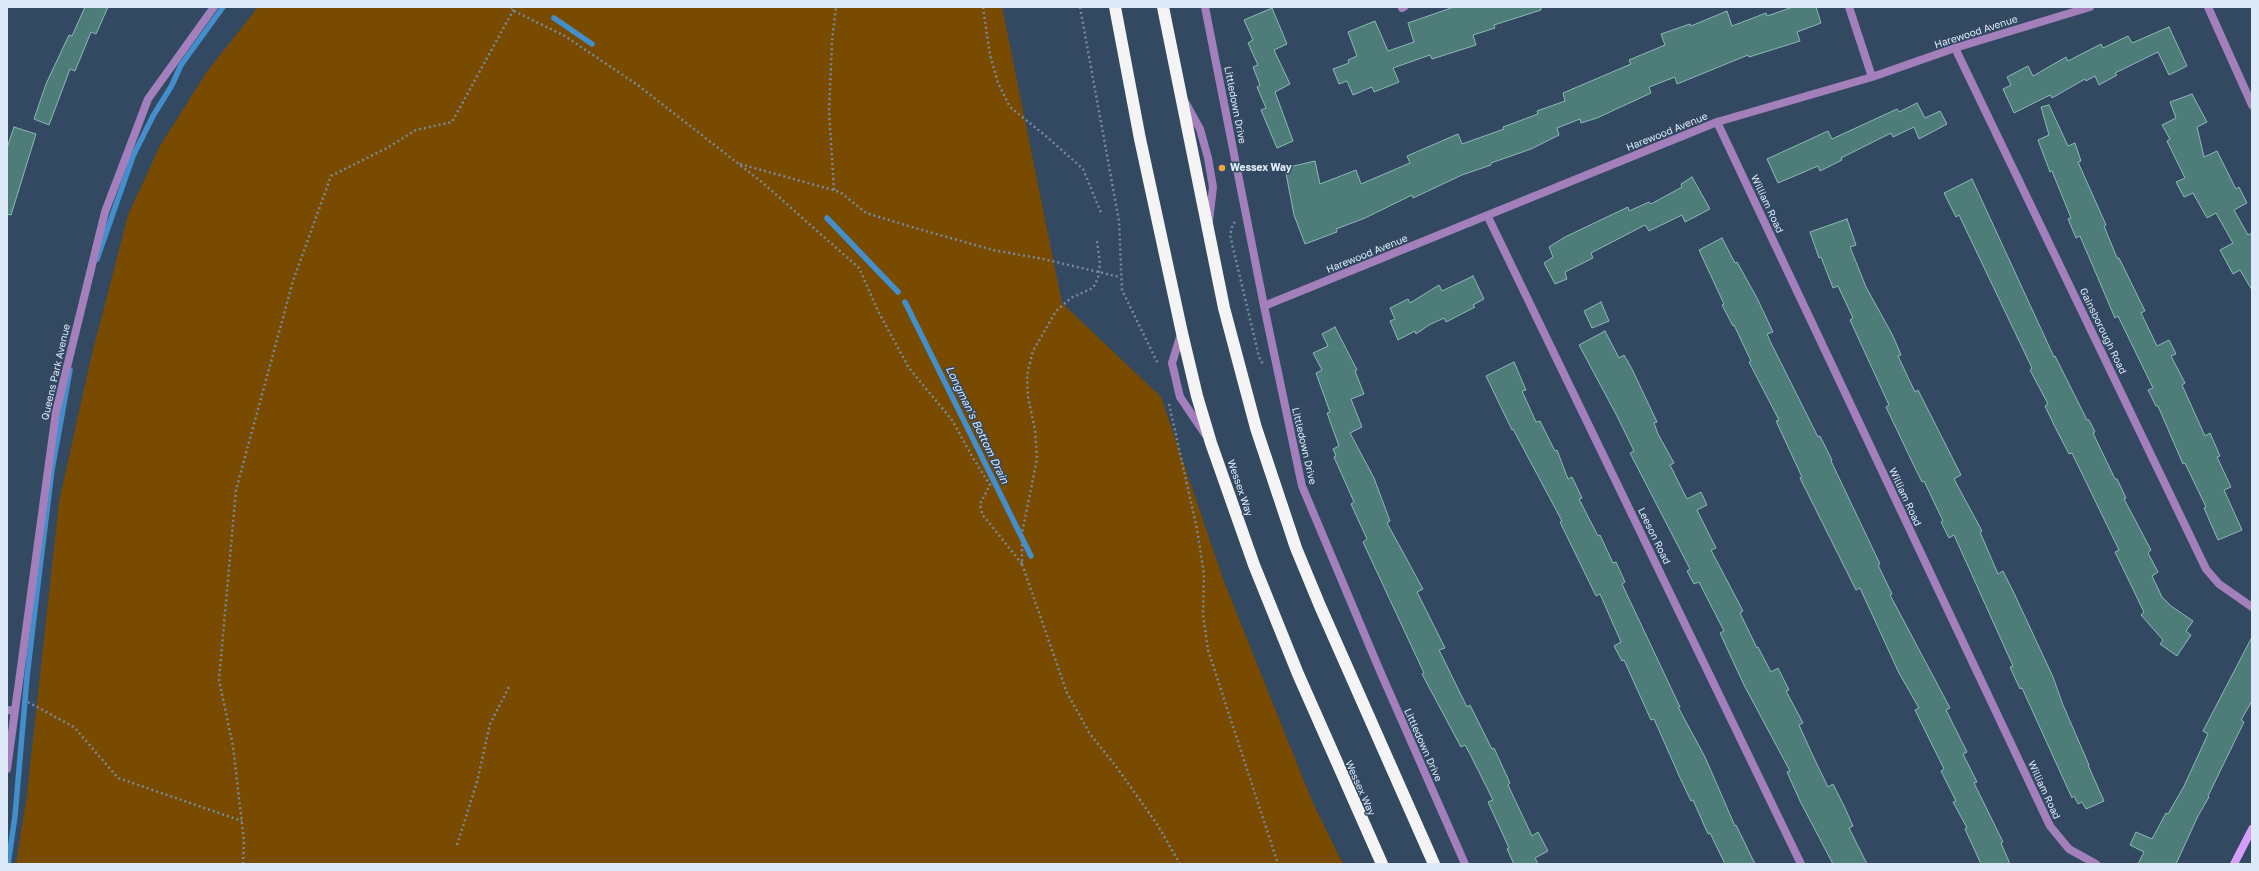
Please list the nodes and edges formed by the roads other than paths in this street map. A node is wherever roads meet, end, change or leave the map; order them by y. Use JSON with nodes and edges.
{"nodes":[{"id":1,"x":214,"y":7,"type":"edge"},
{"id":2,"x":1115,"y":7,"type":"edge"},
{"id":3,"x":1163,"y":7,"type":"edge"},
{"id":4,"x":1205,"y":7,"type":"edge"},
{"id":5,"x":1849,"y":7,"type":"edge"},
{"id":6,"x":2090,"y":7,"type":"edge"},
{"id":7,"x":2208,"y":7,"type":"edge"},
{"id":8,"x":1955,"y":48,"type":"junction"},
{"id":9,"x":1872,"y":77,"type":"junction"},
{"id":10,"x":2252,"y":105,"type":"edge"},
{"id":11,"x":1717,"y":122,"type":"junction"},
{"id":12,"x":1488,"y":216,"type":"junction"},
{"id":13,"x":1264,"y":306,"type":"junction"},
{"id":14,"x":2252,"y":607,"type":"edge"},
{"id":15,"x":11,"y":711,"type":"edge"},
{"id":16,"x":7,"y":769,"type":"edge"},
{"id":17,"x":2252,"y":829,"type":"edge"},
{"id":18,"x":1382,"y":864,"type":"edge"},
{"id":19,"x":1434,"y":864,"type":"edge"},
{"id":20,"x":1465,"y":864,"type":"edge"},
{"id":21,"x":1801,"y":864,"type":"edge"},
{"id":22,"x":2096,"y":864,"type":"edge"},
{"id":23,"x":2234,"y":864,"type":"edge"}],
"edges":[{"from":1,"to":15,"type":"street","name":"Queens Park Avenue"},
{"from":2,"to":18,"type":"highway","name":"Wessex Way"},
{"from":3,"to":19,"type":"highway"},
{"from":4,"to":13,"type":"street","name":"Littledown Drive"},
{"from":5,"to":9,"type":"street"},
{"from":6,"to":8,"type":"street","name":"Harewood Avenue"},
{"from":7,"to":10,"type":"street"},
{"from":8,"to":9,"type":"street","name":"Harewood Avenue"},
{"from":8,"to":14,"type":"street","name":"Gainsborough Road"},
{"from":9,"to":11,"type":"street","name":"Harewood Avenue"},
{"from":11,"to":12,"type":"street","name":"Harewood Avenue"},
{"from":11,"to":22,"type":"street","name":"William Road"},
{"from":12,"to":13,"type":"street","name":"Harewood Avenue"},
{"from":12,"to":21,"type":"street","name":"Leeson Road"},
{"from":13,"to":20,"type":"street","name":"Littledown Drive"},
{"from":15,"to":16,"type":"street","name":"Queens Park Avenue"},
{"from":17,"to":23,"type":"street"}]}
